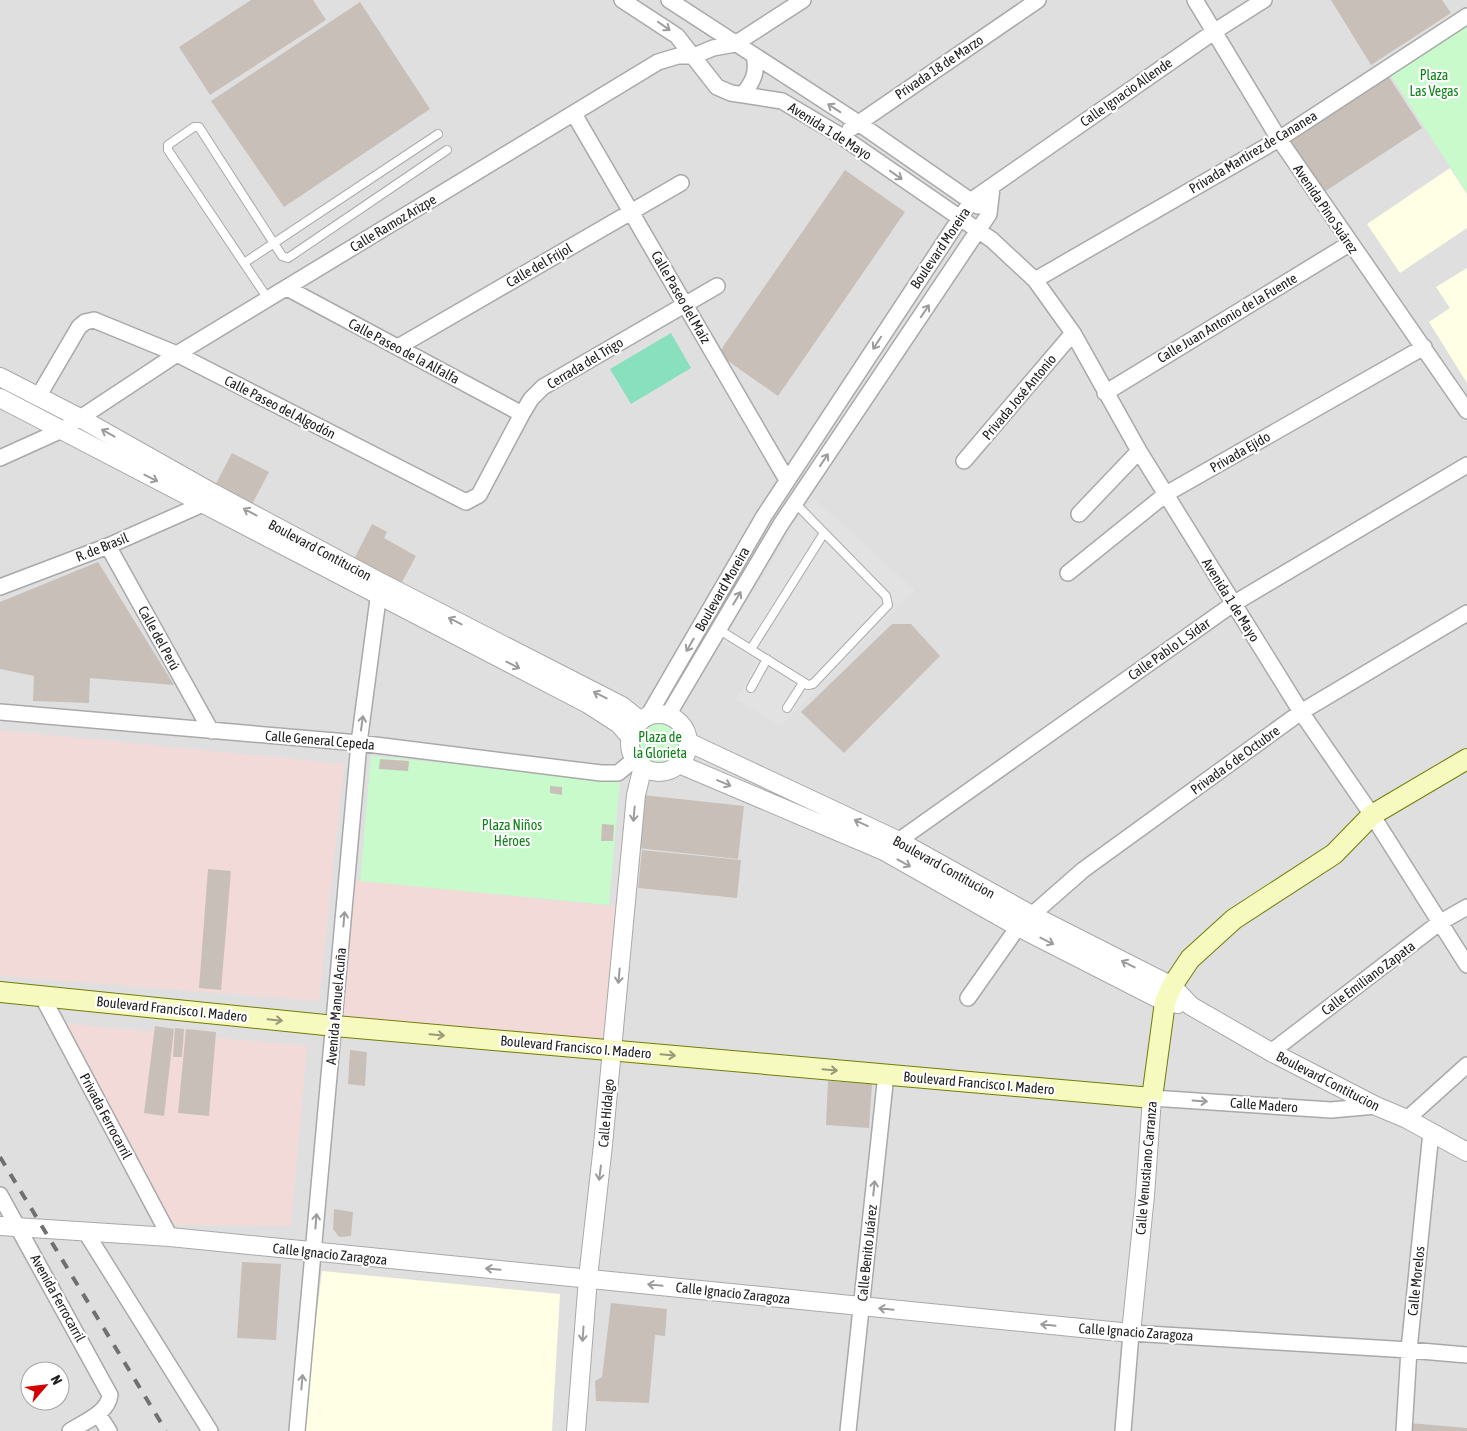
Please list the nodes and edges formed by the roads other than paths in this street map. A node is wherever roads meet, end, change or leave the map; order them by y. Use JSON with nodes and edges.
{"nodes":[{"id":1,"x":622,"y":0,"type":"edge"},
{"id":2,"x":669,"y":0,"type":"edge"},
{"id":3,"x":803,"y":0,"type":"edge"},
{"id":4,"x":1038,"y":0,"type":"edge"},
{"id":5,"x":1195,"y":0,"type":"edge"},
{"id":6,"x":1264,"y":0,"type":"edge"},
{"id":7,"x":1467,"y":16,"type":"edge"},
{"id":8,"x":1215,"y":31,"type":"junction"},
{"id":9,"x":735,"y":44,"type":"junction"},
{"id":10,"x":694,"y":56,"type":"junction"},
{"id":11,"x":754,"y":56,"type":"junction"},
{"id":12,"x":743,"y":94,"type":"junction"},
{"id":13,"x":574,"y":114,"type":"junction"},
{"id":14,"x":857,"y":122,"type":"junction"},
{"id":15,"x":438,"y":134,"type":"dead end"},
{"id":16,"x":841,"y":136,"type":"junction"},
{"id":17,"x":1279,"y":139,"type":"junction"},
{"id":18,"x":447,"y":150,"type":"dead end"},
{"id":19,"x":681,"y":183,"type":"dead end"},
{"id":20,"x":992,"y":188,"type":"junction"},
{"id":21,"x":972,"y":200,"type":"junction"},
{"id":22,"x":631,"y":212,"type":"junction"},
{"id":23,"x":989,"y":214,"type":"junction"},
{"id":24,"x":959,"y":219,"type":"junction"},
{"id":25,"x":985,"y":235,"type":"junction"},
{"id":26,"x":273,"y":242,"type":"junction"},
{"id":27,"x":1349,"y":244,"type":"junction"},
{"id":28,"x":244,"y":263,"type":"junction"},
{"id":29,"x":1035,"y":280,"type":"junction"},
{"id":30,"x":717,"y":286,"type":"dead end"},
{"id":31,"x":287,"y":288,"type":"junction"},
{"id":32,"x":268,"y":299,"type":"junction"},
{"id":33,"x":686,"y":305,"type":"junction"},
{"id":34,"x":888,"y":326,"type":"junction"},
{"id":35,"x":1073,"y":333,"type":"junction"},
{"id":36,"x":908,"y":336,"type":"junction"},
{"id":37,"x":398,"y":347,"type":"junction"},
{"id":38,"x":1424,"y":347,"type":"junction"},
{"id":39,"x":177,"y":354,"type":"junction"},
{"id":40,"x":857,"y":374,"type":"junction"},
{"id":41,"x":0,"y":377,"type":"edge"},
{"id":42,"x":874,"y":385,"type":"junction"},
{"id":43,"x":1104,"y":393,"type":"junction"},
{"id":44,"x":38,"y":397,"type":"junction"},
{"id":45,"x":0,"y":398,"type":"edge"},
{"id":46,"x":1467,"y":411,"type":"edge"},
{"id":47,"x":522,"y":414,"type":"junction"},
{"id":48,"x":80,"y":418,"type":"junction"},
{"id":49,"x":62,"y":430,"type":"junction"},
{"id":50,"x":1139,"y":451,"type":"junction"},
{"id":51,"x":0,"y":458,"type":"edge"},
{"id":52,"x":964,"y":461,"type":"dead end"},
{"id":53,"x":1467,"y":465,"type":"edge"},
{"id":54,"x":788,"y":480,"type":"junction"},
{"id":55,"x":1166,"y":494,"type":"junction"},
{"id":56,"x":473,"y":500,"type":"joint"},
{"id":57,"x":795,"y":503,"type":"junction"},
{"id":58,"x":203,"y":504,"type":"junction"},
{"id":59,"x":1079,"y":514,"type":"dead end"},
{"id":60,"x":764,"y":516,"type":"junction"},
{"id":61,"x":781,"y":524,"type":"junction"},
{"id":62,"x":824,"y":533,"type":"junction"},
{"id":63,"x":108,"y":546,"type":"junction"},
{"id":64,"x":1068,"y":573,"type":"dead end"},
{"id":65,"x":0,"y":587,"type":"edge"},
{"id":66,"x":380,"y":589,"type":"junction"},
{"id":67,"x":1233,"y":604,"type":"junction"},
{"id":68,"x":1467,"y":613,"type":"edge"},
{"id":69,"x":718,"y":629,"type":"junction"},
{"id":70,"x":751,"y":649,"type":"junction"},
{"id":71,"x":767,"y":660,"type":"junction"},
{"id":72,"x":803,"y":683,"type":"junction"},
{"id":73,"x":751,"y":688,"type":"dead end"},
{"id":74,"x":787,"y":708,"type":"dead end"},
{"id":75,"x":0,"y":712,"type":"edge"},
{"id":76,"x":1301,"y":712,"type":"junction"},
{"id":77,"x":668,"y":715,"type":"junction"},
{"id":78,"x":645,"y":718,"type":"junction"},
{"id":79,"x":211,"y":730,"type":"junction"},
{"id":80,"x":631,"y":738,"type":"junction"},
{"id":81,"x":688,"y":742,"type":"junction"},
{"id":82,"x":359,"y":743,"type":"junction"},
{"id":83,"x":1467,"y":759,"type":"edge"},
{"id":84,"x":639,"y":763,"type":"junction"},
{"id":85,"x":679,"y":764,"type":"junction"},
{"id":86,"x":1372,"y":815,"type":"junction"},
{"id":87,"x":899,"y":841,"type":"junction"},
{"id":88,"x":884,"y":851,"type":"junction"},
{"id":89,"x":1467,"y":907,"type":"edge"},
{"id":90,"x":1024,"y":920,"type":"junction"},
{"id":91,"x":1439,"y":923,"type":"junction"},
{"id":92,"x":1467,"y":966,"type":"edge"},
{"id":93,"x":0,"y":992,"type":"edge"},
{"id":94,"x":1169,"y":994,"type":"junction"},
{"id":95,"x":42,"y":996,"type":"junction"},
{"id":96,"x":968,"y":998,"type":"dead end"},
{"id":97,"x":335,"y":1026,"type":"junction"},
{"id":98,"x":612,"y":1050,"type":"junction"},
{"id":99,"x":1271,"y":1052,"type":"junction"},
{"id":100,"x":1467,"y":1065,"type":"edge"},
{"id":101,"x":886,"y":1074,"type":"junction"},
{"id":102,"x":1152,"y":1098,"type":"junction"},
{"id":103,"x":1376,"y":1106,"type":"junction"},
{"id":104,"x":1407,"y":1119,"type":"junction"},
{"id":105,"x":1431,"y":1132,"type":"junction"},
{"id":106,"x":1467,"y":1152,"type":"edge"},
{"id":107,"x":0,"y":1195,"type":"edge"},
{"id":108,"x":0,"y":1226,"type":"edge"},
{"id":109,"x":18,"y":1226,"type":"junction"},
{"id":110,"x":85,"y":1231,"type":"junction"},
{"id":111,"x":170,"y":1237,"type":"junction"},
{"id":112,"x":313,"y":1252,"type":"junction"},
{"id":113,"x":588,"y":1278,"type":"junction"},
{"id":114,"x":861,"y":1306,"type":"junction"},
{"id":115,"x":1131,"y":1334,"type":"junction"},
{"id":116,"x":1409,"y":1350,"type":"junction"},
{"id":117,"x":1467,"y":1355,"type":"edge"},
{"id":118,"x":98,"y":1414,"type":"junction"},
{"id":119,"x":70,"y":1431,"type":"edge"},
{"id":120,"x":109,"y":1431,"type":"edge"},
{"id":121,"x":210,"y":1431,"type":"edge"},
{"id":122,"x":297,"y":1431,"type":"edge"},
{"id":123,"x":576,"y":1431,"type":"edge"},
{"id":124,"x":848,"y":1431,"type":"edge"},
{"id":125,"x":1123,"y":1431,"type":"edge"},
{"id":126,"x":1404,"y":1431,"type":"edge"}],
"edges":[{"from":1,"to":10,"type":"street","name":"Avenida 1 de Mayo","one_way":true},
{"from":2,"to":9,"type":"street","name":"Avenida 1 de Mayo"},
{"from":3,"to":9,"type":"street"},
{"from":4,"to":14,"type":"street","name":"Privada 18 de Marzo"},
{"from":5,"to":8,"type":"street","name":"Avenida Pino Suárez"},
{"from":6,"to":8,"type":"street","name":"Calle Ignacio Allende"},
{"from":7,"to":17,"type":"street","name":"Privada Martirez de Cananea"},
{"from":8,"to":17,"type":"street","name":"Avenida Pino Suárez"},
{"from":8,"to":20,"type":"street","name":"Calle Ignacio Allende"},
{"from":9,"to":10,"type":"street","name":"Calle Ramoz Arizpe"},
{"from":9,"to":11,"type":"street","name":"Avenida 1 de Mayo"},
{"from":10,"to":12,"type":"street","name":"Avenida 1 de Mayo"},
{"from":10,"to":13,"type":"street","name":"Calle Ramoz Arizpe"},
{"from":11,"to":12,"type":"street"},
{"from":14,"to":11,"type":"street","name":"Avenida 1 de Mayo","one_way":true},
{"from":12,"to":16,"type":"street","name":"Avenida 1 de Mayo"},
{"from":13,"to":22,"type":"street","name":"Calle Paseo del Maíz"},
{"from":13,"to":31,"type":"street","name":"Calle Ramoz Arizpe"},
{"from":14,"to":16,"type":"street","name":"Privada 18 de Marzo"},
{"from":14,"to":21,"type":"street","name":"Avenida 1 de Mayo"},
{"from":15,"to":26,"type":"lane"},
{"from":16,"to":24,"type":"street","name":"Avenida 1 de Mayo","one_way":true},
{"from":17,"to":27,"type":"street","name":"Avenida Pino Suárez"},
{"from":17,"to":29,"type":"street","name":"Privada Martirez de Cananea"},
{"from":18,"to":26,"type":"lane"},
{"from":19,"to":22,"type":"street","name":"Calle del Frijol"},
{"from":20,"to":21,"type":"street","name":"Boulevard Moreira"},
{"from":20,"to":23,"type":"street","name":"Boulevard Moreira"},
{"from":21,"to":23,"type":"street","name":"Avenida 1 de Mayo"},
{"from":21,"to":24,"type":"street","name":"Boulevard Moreira"},
{"from":22,"to":33,"type":"street","name":"Calle Paseo del Maíz"},
{"from":22,"to":37,"type":"street","name":"Calle del Frijol"},
{"from":23,"to":25,"type":"street"},
{"from":24,"to":25,"type":"street","name":"Avenida 1 de Mayo"},
{"from":24,"to":34,"type":"street","name":"Boulevard Moreira"},
{"from":25,"to":29,"type":"street","name":"Avenida 1 de Mayo"},
{"from":36,"to":25,"type":"street","name":"Boulevard Moreira","one_way":true},
{"from":26,"to":28,"type":"lane"},
{"from":26,"to":28,"type":"lane"},
{"from":27,"to":38,"type":"street","name":"Avenida Pino Suárez"},
{"from":27,"to":43,"type":"street","name":"Calle Juan Antonio de la Fuente"},
{"from":28,"to":32,"type":"lane"},
{"from":29,"to":35,"type":"street","name":"Avenida 1 de Mayo"},
{"from":30,"to":33,"type":"street","name":"Cerrada del Trigo"},
{"from":31,"to":32,"type":"street","name":"Calle Ramoz Arizpe"},
{"from":31,"to":37,"type":"street","name":"Calle Paseo de la Alfalfa"},
{"from":32,"to":39,"type":"street","name":"Calle Ramoz Arizpe"},
{"from":33,"to":47,"type":"street","name":"Cerrada del Trigo"},
{"from":33,"to":54,"type":"street","name":"Calle Paseo del Maíz"},
{"from":34,"to":36,"type":"street"},
{"from":34,"to":40,"type":"street","name":"Boulevard Moreira","one_way":true},
{"from":35,"to":43,"type":"street","name":"Avenida 1 de Mayo"},
{"from":35,"to":52,"type":"street","name":"Privada José Antonio"},
{"from":36,"to":42,"type":"street","name":"Boulevard Moreira"},
{"from":37,"to":47,"type":"street","name":"Calle Paseo de la Alfalfa"},
{"from":38,"to":46,"type":"street","name":"Avenida Pino Suárez"},
{"from":38,"to":55,"type":"street","name":"Privada Ejido"},
{"from":39,"to":44,"type":"street","name":"Calle Paseo del Algodón"},
{"from":39,"to":48,"type":"street","name":"Calle Ramoz Arizpe"},
{"from":39,"to":56,"type":"street","name":"Calle Paseo del Algodón"},
{"from":40,"to":42,"type":"street"},
{"from":40,"to":54,"type":"street","name":"Boulevard Moreira"},
{"from":41,"to":44,"type":"street","name":"Boulevard Contitucion"},
{"from":57,"to":42,"type":"street","name":"Boulevard Moreira","one_way":true},
{"from":43,"to":50,"type":"street","name":"Avenida 1 de Mayo"},
{"from":44,"to":48,"type":"street","name":"Boulevard Contitucion"},
{"from":45,"to":49,"type":"street","name":"Boulevard Contitucion"},
{"from":47,"to":56,"type":"street","name":"Cerrada del Trigo"},
{"from":48,"to":49,"type":"street","name":"Calle Ramoz Arizpe"},
{"from":66,"to":48,"type":"street","name":"Boulevard Contitucion","one_way":true},
{"from":49,"to":51,"type":"street","name":"Calle Ramoz Arizpe"},
{"from":49,"to":58,"type":"street","name":"Boulevard Contitucion","one_way":true},
{"from":50,"to":55,"type":"street","name":"Avenida 1 de Mayo"},
{"from":50,"to":59,"type":"street"},
{"from":53,"to":67,"type":"street","name":"Calle Pablo L. Sidar"},
{"from":54,"to":60,"type":"street","name":"Boulevard Moreira"},
{"from":55,"to":64,"type":"street","name":"Privada Ejido"},
{"from":55,"to":67,"type":"street","name":"Avenida 1 de Mayo"},
{"from":57,"to":61,"type":"street","name":"Boulevard Moreira"},
{"from":57,"to":62,"type":"lane"},
{"from":58,"to":63,"type":"street","name":"R. de Brasil"},
{"from":58,"to":66,"type":"street","name":"Boulevard Contitucion"},
{"from":60,"to":61,"type":"street"},
{"from":60,"to":78,"type":"street","name":"Boulevard Moreira","one_way":true},
{"from":69,"to":61,"type":"street","name":"Boulevard Moreira","one_way":true},
{"from":62,"to":70,"type":"lane"},
{"from":62,"to":72,"type":"lane"},
{"from":63,"to":65,"type":"street","name":"R. de Brasil"},
{"from":63,"to":79,"type":"street","name":"Calle del Perú"},
{"from":78,"to":66,"type":"street","name":"Boulevard Contitucion","one_way":true},
{"from":66,"to":80,"type":"street","name":"Boulevard Contitucion","one_way":true},
{"from":82,"to":66,"type":"street","name":"Avenida Manuel Acuña","one_way":true},
{"from":67,"to":76,"type":"street","name":"Avenida 1 de Mayo"},
{"from":67,"to":87,"type":"street","name":"Calle Pablo L. Sidar"},
{"from":68,"to":76,"type":"street","name":"Privada 6 de Octubre"},
{"from":69,"to":70,"type":"lane"},
{"from":69,"to":77,"type":"street","name":"Boulevard Moreira"},
{"from":70,"to":71,"type":"lane"},
{"from":71,"to":72,"type":"lane"},
{"from":71,"to":73,"type":"lane"},
{"from":72,"to":74,"type":"lane"},
{"from":75,"to":79,"type":"street","name":"Calle General Cepeda"},
{"from":76,"to":86,"type":"street","name":"Avenida 1 de Mayo"},
{"from":76,"to":90,"type":"street","name":"Privada 6 de Octubre"},
{"from":77,"to":78,"type":"street"},
{"from":77,"to":81,"type":"street"},
{"from":78,"to":80,"type":"street"},
{"from":79,"to":82,"type":"street","name":"Calle General Cepeda"},
{"from":80,"to":84,"type":"street"},
{"from":81,"to":85,"type":"street"},
{"from":87,"to":81,"type":"street","name":"Boulevard Contitucion","one_way":true},
{"from":82,"to":84,"type":"street","name":"Calle General Cepeda"},
{"from":97,"to":82,"type":"street","name":"Avenida Manuel Acuña","one_way":true},
{"from":83,"to":86,"type":"main road"},
{"from":84,"to":85,"type":"street"},
{"from":84,"to":98,"type":"street","name":"Calle Hidalgo","one_way":true},
{"from":85,"to":88,"type":"street","name":"Boulevard Contitucion","one_way":true},
{"from":86,"to":91,"type":"street","name":"Avenida 1 de Mayo"},
{"from":86,"to":94,"type":"main road"},
{"from":87,"to":88,"type":"street","name":"Calle Pablo L. Sidar"},
{"from":87,"to":90,"type":"street","name":"Boulevard Contitucion"},
{"from":88,"to":90,"type":"street","name":"Boulevard Contitucion","one_way":true},
{"from":89,"to":91,"type":"street","name":"Calle Emiliano Zapata"},
{"from":90,"to":94,"type":"street","name":"Boulevard Contitucion"},
{"from":90,"to":96,"type":"street"},
{"from":91,"to":92,"type":"street","name":"Avenida 1 de Mayo"},
{"from":91,"to":99,"type":"street","name":"Calle Emiliano Zapata"},
{"from":93,"to":95,"type":"main road","name":"Boulevard Francisco I. Madero"},
{"from":94,"to":99,"type":"street","name":"Boulevard Contitucion"},
{"from":94,"to":102,"type":"main road","name":"Calle Venustiano Carranza"},
{"from":95,"to":97,"type":"main road","name":"Boulevard Francisco I. Madero","one_way":true},
{"from":95,"to":111,"type":"street","name":"Privada Ferrocarril"},
{"from":97,"to":98,"type":"main road","name":"Boulevard Francisco I. Madero","one_way":true},
{"from":112,"to":97,"type":"street","name":"Avenida Manuel Acuña","one_way":true},
{"from":98,"to":101,"type":"main road","name":"Boulevard Francisco I. Madero","one_way":true},
{"from":98,"to":113,"type":"street","name":"Calle Hidalgo","one_way":true},
{"from":99,"to":103,"type":"street","name":"Boulevard Contitucion"},
{"from":100,"to":104,"type":"street"},
{"from":101,"to":102,"type":"main road","name":"Boulevard Francisco I. Madero"},
{"from":114,"to":101,"type":"street","name":"Calle Benito Juárez","one_way":true},
{"from":102,"to":103,"type":"street","name":"Calle Madero","one_way":true},
{"from":102,"to":115,"type":"street","name":"Calle Venustiano Carranza"},
{"from":103,"to":104,"type":"street","name":"Boulevard Contitucion"},
{"from":104,"to":105,"type":"street","name":"Boulevard Contitucion"},
{"from":105,"to":106,"type":"street","name":"Boulevard Contitucion"},
{"from":105,"to":116,"type":"street","name":"Calle Morelos"},
{"from":107,"to":109,"type":"street","name":"Avenida Ferrocarril"},
{"from":108,"to":109,"type":"street","name":"Calle Ignacio Zaragoza"},
{"from":109,"to":110,"type":"street","name":"Calle Ignacio Zaragoza"},
{"from":109,"to":118,"type":"street","name":"Avenida Ferrocarril"},
{"from":110,"to":111,"type":"street","name":"Calle Ignacio Zaragoza"},
{"from":110,"to":121,"type":"street"},
{"from":111,"to":112,"type":"street","name":"Calle Ignacio Zaragoza"},
{"from":113,"to":112,"type":"street","name":"Calle Ignacio Zaragoza","one_way":true},
{"from":122,"to":112,"type":"street","name":"Avenida Manuel Acuña","one_way":true},
{"from":114,"to":113,"type":"street","name":"Calle Ignacio Zaragoza","one_way":true},
{"from":113,"to":123,"type":"street","name":"Calle Hidalgo","one_way":true},
{"from":115,"to":114,"type":"street","name":"Calle Ignacio Zaragoza","one_way":true},
{"from":114,"to":124,"type":"street","name":"Calle Benito Juárez"},
{"from":115,"to":116,"type":"street","name":"Calle Ignacio Zaragoza"},
{"from":115,"to":125,"type":"street"},
{"from":116,"to":117,"type":"street","name":"Calle Ignacio Zaragoza"},
{"from":116,"to":126,"type":"street","name":"Calle Morelos"},
{"from":118,"to":119,"type":"street"},
{"from":118,"to":120,"type":"street"}]}
